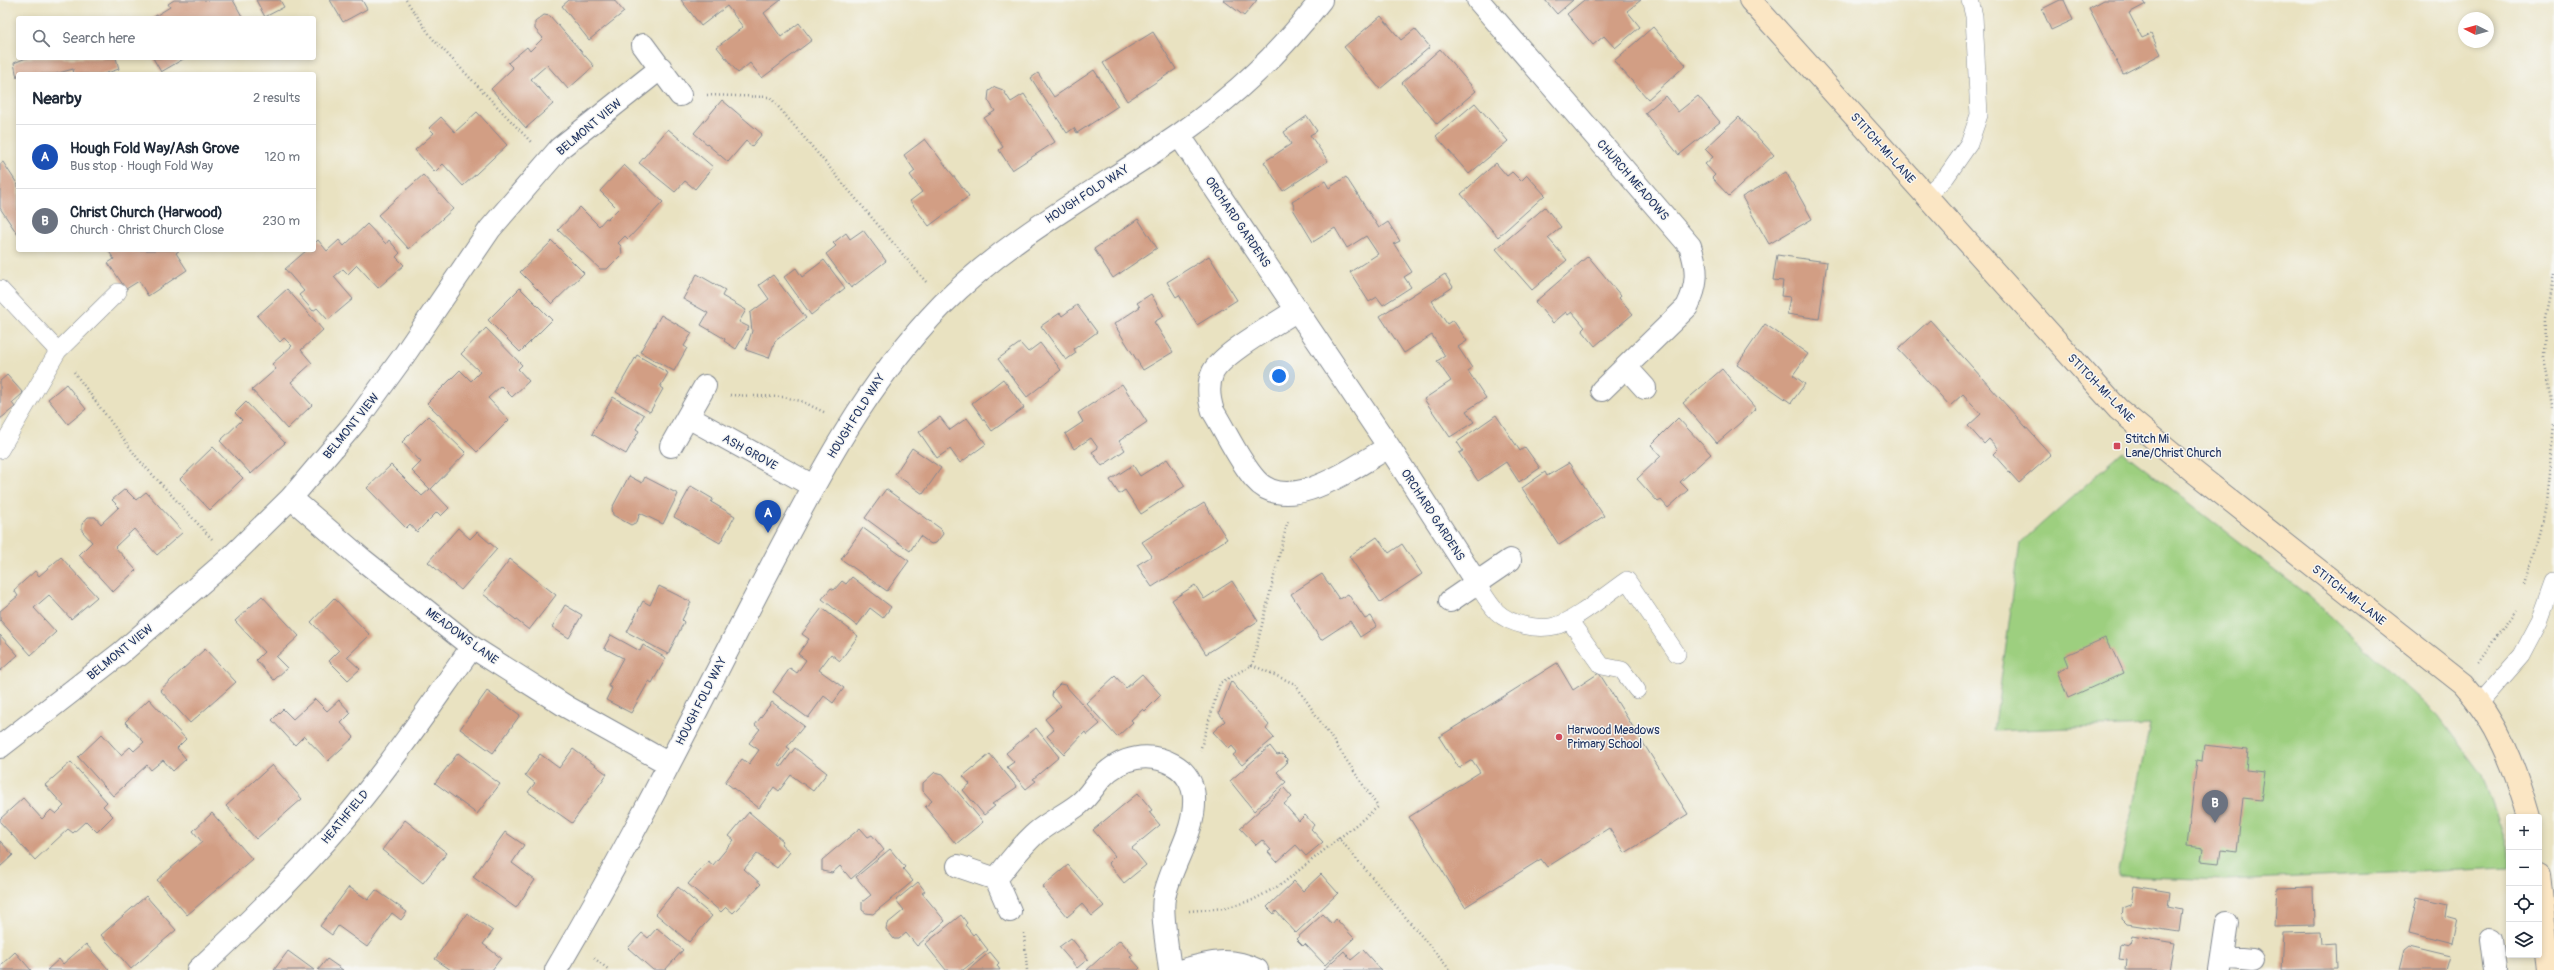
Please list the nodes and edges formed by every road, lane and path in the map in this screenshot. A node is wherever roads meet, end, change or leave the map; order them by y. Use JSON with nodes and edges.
{"nodes":[{"id":1,"x":406,"y":0,"type":"edge"},
{"id":2,"x":1321,"y":0,"type":"edge"},
{"id":3,"x":1478,"y":0,"type":"edge"},
{"id":4,"x":1750,"y":0,"type":"edge"},
{"id":5,"x":1970,"y":0,"type":"edge"},
{"id":6,"x":643,"y":45,"type":"dead end"},
{"id":7,"x":661,"y":68,"type":"junction"},
{"id":8,"x":680,"y":95,"type":"joint"},
{"id":9,"x":1179,"y":135,"type":"junction"},
{"id":10,"x":549,"y":161,"type":"junction"},
{"id":11,"x":1926,"y":196,"type":"junction"},
{"id":12,"x":2554,"y":274,"type":"edge"},
{"id":13,"x":0,"y":290,"type":"edge"},
{"id":14,"x":118,"y":292,"type":"dead end"},
{"id":15,"x":944,"y":303,"type":"junction"},
{"id":16,"x":1297,"y":310,"type":"junction"},
{"id":17,"x":58,"y":351,"type":"junction"},
{"id":18,"x":1626,"y":367,"type":"junction"},
{"id":19,"x":705,"y":386,"type":"joint"},
{"id":20,"x":1645,"y":388,"type":"dead end"},
{"id":21,"x":1602,"y":390,"type":"dead end"},
{"id":22,"x":2554,"y":411,"type":"edge"},
{"id":23,"x":688,"y":417,"type":"junction"},
{"id":24,"x":849,"y":424,"type":"junction"},
{"id":25,"x":2554,"y":426,"type":"edge"},
{"id":26,"x":671,"y":446,"type":"dead end"},
{"id":27,"x":1389,"y":447,"type":"junction"},
{"id":28,"x":0,"y":450,"type":"edge"},
{"id":29,"x":813,"y":486,"type":"junction"},
{"id":30,"x":1294,"y":494,"type":"junction"},
{"id":31,"x":291,"y":498,"type":"junction"},
{"id":32,"x":230,"y":558,"type":"junction"},
{"id":33,"x":1510,"y":560,"type":"dead end"},
{"id":34,"x":1476,"y":582,"type":"junction"},
{"id":35,"x":2554,"y":582,"type":"edge"},
{"id":36,"x":2523,"y":591,"type":"dead end"},
{"id":37,"x":1450,"y":601,"type":"dead end"},
{"id":38,"x":2520,"y":605,"type":"dead end"},
{"id":39,"x":1569,"y":620,"type":"junction"},
{"id":40,"x":472,"y":647,"type":"junction"},
{"id":41,"x":1677,"y":654,"type":"dead end"},
{"id":42,"x":1252,"y":665,"type":"junction"},
{"id":43,"x":2463,"y":684,"type":"junction"},
{"id":44,"x":1637,"y":690,"type":"dead end"},
{"id":45,"x":2480,"y":702,"type":"junction"},
{"id":46,"x":0,"y":747,"type":"edge"},
{"id":47,"x":1199,"y":753,"type":"dead end"},
{"id":48,"x":668,"y":764,"type":"junction"},
{"id":49,"x":2528,"y":814,"type":"edge"},
{"id":50,"x":1338,"y":837,"type":"junction"},
{"id":51,"x":958,"y":866,"type":"dead end"},
{"id":52,"x":996,"y":879,"type":"junction"},
{"id":53,"x":2540,"y":886,"type":"edge"},
{"id":54,"x":1010,"y":911,"type":"joint"},
{"id":55,"x":1165,"y":913,"type":"junction"},
{"id":56,"x":2227,"y":923,"type":"dead end"},
{"id":57,"x":2491,"y":939,"type":"dead end"},
{"id":58,"x":2252,"y":960,"type":"dead end"},
{"id":59,"x":2221,"y":964,"type":"edge"},
{"id":60,"x":198,"y":970,"type":"edge"},
{"id":61,"x":556,"y":970,"type":"edge"},
{"id":62,"x":1028,"y":970,"type":"edge"},
{"id":63,"x":1170,"y":970,"type":"edge"},
{"id":64,"x":1183,"y":970,"type":"edge"},
{"id":65,"x":1258,"y":970,"type":"edge"},
{"id":66,"x":1450,"y":970,"type":"edge"},
{"id":67,"x":2495,"y":970,"type":"edge"},
{"id":68,"x":2549,"y":970,"type":"edge"}],
"edges":[{"from":1,"to":10,"type":"path"},
{"from":2,"to":9,"type":"street","name":"HOUGH FOLD WAY"},
{"from":3,"to":18,"type":"street","name":"CHURCH MEADOWS"},
{"from":4,"to":11,"type":"street","name":"STITCH-MI-LANE"},
{"from":5,"to":11,"type":"lane"},
{"from":6,"to":7,"type":"street"},
{"from":7,"to":8,"type":"street"},
{"from":7,"to":10,"type":"street","name":"BELMONT VIEW"},
{"from":8,"to":15,"type":"path"},
{"from":9,"to":15,"type":"street","name":"HOUGH FOLD WAY"},
{"from":9,"to":16,"type":"street","name":"ORCHARD GARDENS"},
{"from":10,"to":31,"type":"street","name":"BELMONT VIEW"},
{"from":11,"to":43,"type":"street","name":"STITCH-MI-LANE"},
{"from":12,"to":22,"type":"path"},
{"from":13,"to":17,"type":"lane"},
{"from":14,"to":17,"type":"lane"},
{"from":15,"to":24,"type":"street","name":"HOUGH FOLD WAY"},
{"from":16,"to":27,"type":"street","name":"ORCHARD GARDENS"},
{"from":16,"to":30,"type":"street"},
{"from":17,"to":28,"type":"lane"},
{"from":17,"to":32,"type":"path"},
{"from":18,"to":20,"type":"street"},
{"from":18,"to":21,"type":"street","name":"CHURCH MEADOWS"},
{"from":19,"to":23,"type":"street"},
{"from":19,"to":24,"type":"path"},
{"from":23,"to":26,"type":"street"},
{"from":23,"to":29,"type":"street","name":"ASH GROVE"},
{"from":24,"to":29,"type":"street","name":"HOUGH FOLD WAY"},
{"from":25,"to":36,"type":"path"},
{"from":27,"to":30,"type":"street"},
{"from":27,"to":34,"type":"street","name":"ORCHARD GARDENS"},
{"from":29,"to":48,"type":"street","name":"HOUGH FOLD WAY"},
{"from":30,"to":42,"type":"path"},
{"from":31,"to":32,"type":"street","name":"BELMONT VIEW"},
{"from":31,"to":40,"type":"street","name":"MEADOWS LANE"},
{"from":32,"to":46,"type":"street","name":"BELMONT VIEW"},
{"from":33,"to":34,"type":"street"},
{"from":34,"to":37,"type":"street"},
{"from":34,"to":39,"type":"lane"},
{"from":35,"to":45,"type":"lane"},
{"from":38,"to":43,"type":"path"},
{"from":39,"to":41,"type":"lane"},
{"from":39,"to":44,"type":"lane"},
{"from":40,"to":48,"type":"street","name":"MEADOWS LANE"},
{"from":40,"to":60,"type":"street","name":"HEATHFIELD"},
{"from":42,"to":47,"type":"path"},
{"from":42,"to":50,"type":"path"},
{"from":43,"to":45,"type":"street","name":"STITCH-MI-LANE"},
{"from":45,"to":49,"type":"street","name":"STITCH-MI-LANE"},
{"from":48,"to":61,"type":"street","name":"HOUGH FOLD WAY"},
{"from":50,"to":55,"type":"path"},
{"from":50,"to":66,"type":"path"},
{"from":51,"to":52,"type":"street"},
{"from":52,"to":54,"type":"street"},
{"from":52,"to":55,"type":"street"},
{"from":53,"to":68,"type":"street"},
{"from":54,"to":62,"type":"path"},
{"from":55,"to":63,"type":"street"},
{"from":56,"to":59,"type":"street"},
{"from":57,"to":67,"type":"street"},
{"from":58,"to":59,"type":"street"},
{"from":64,"to":65,"type":"street"}]}
